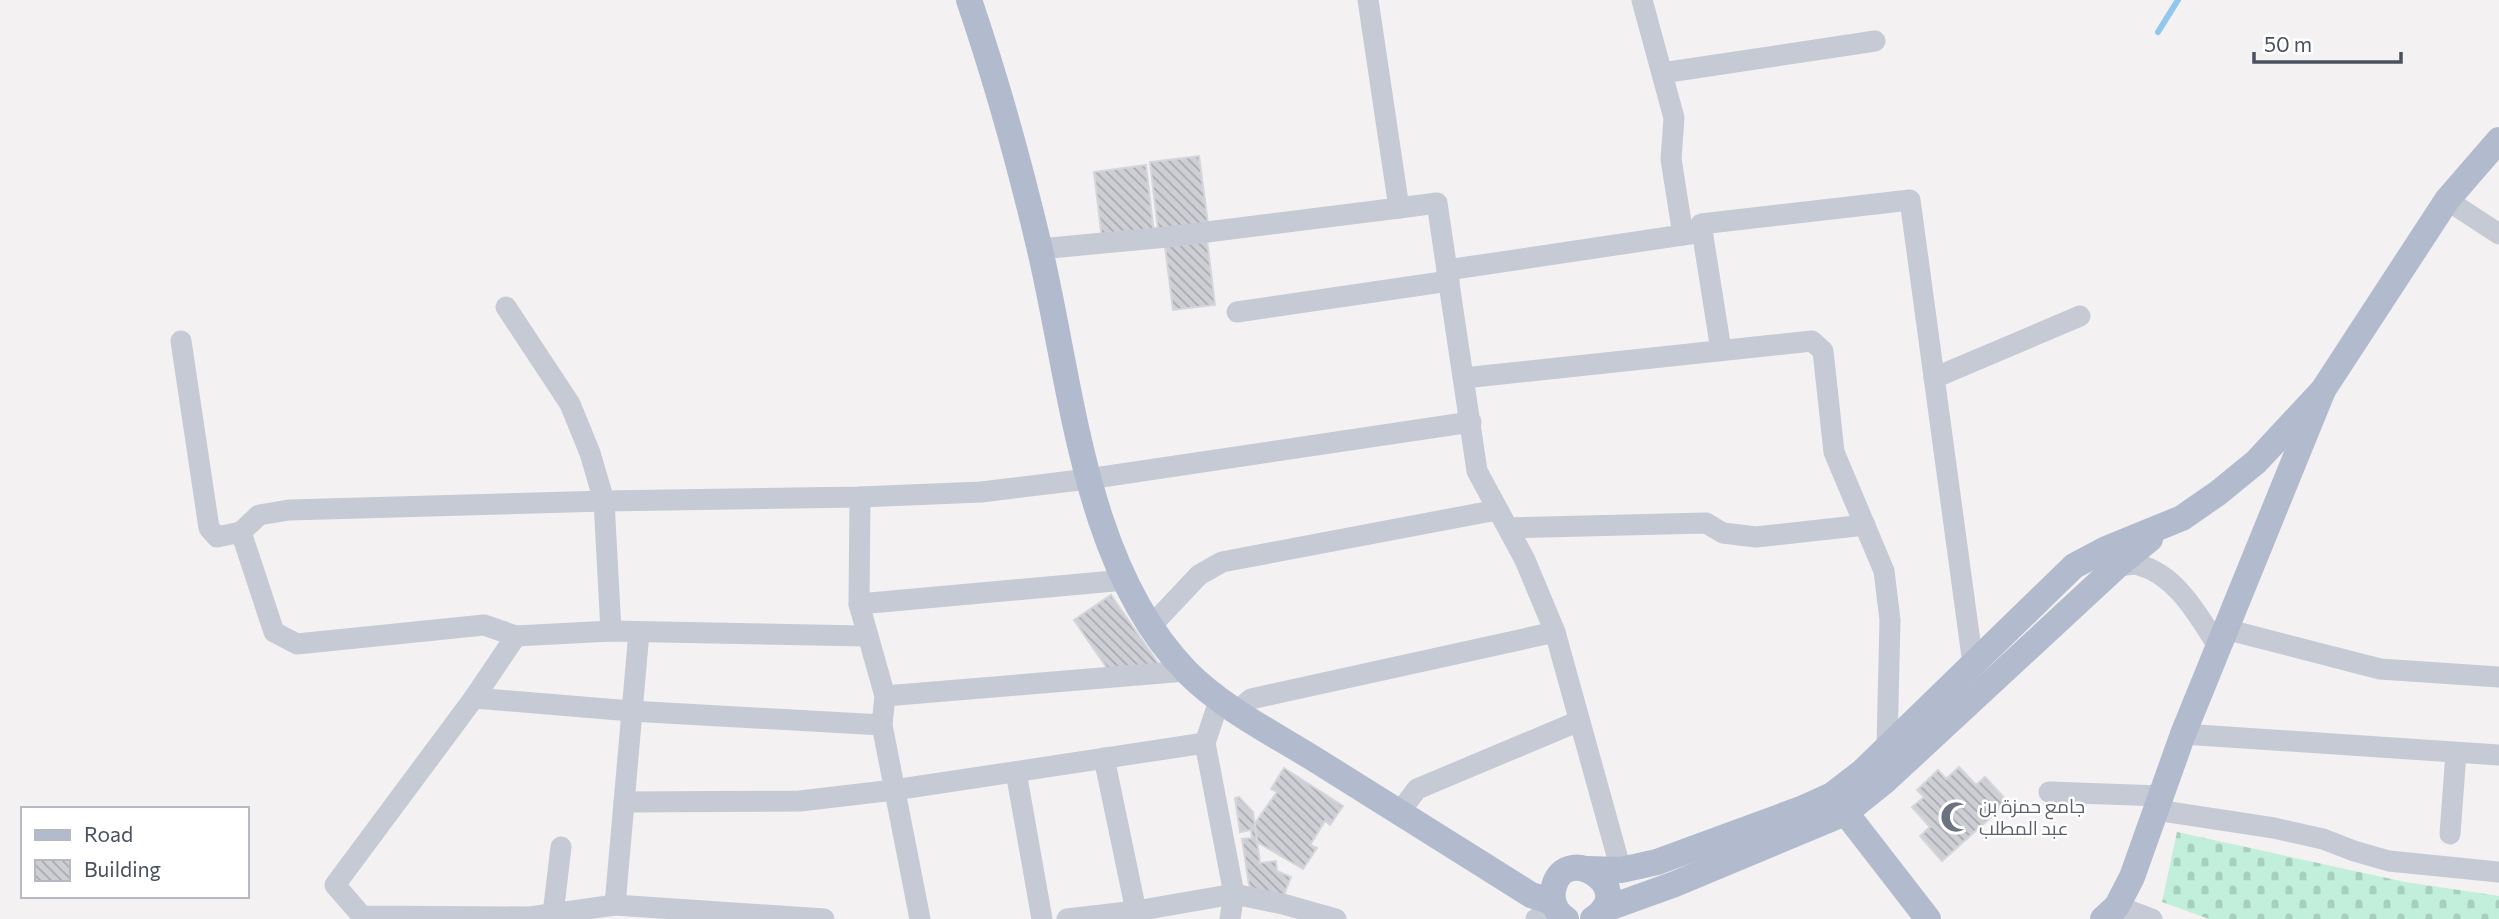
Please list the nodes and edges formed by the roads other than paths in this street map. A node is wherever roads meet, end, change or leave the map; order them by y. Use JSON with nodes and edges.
{"nodes":[{"id":1,"x":969,"y":0,"type":"edge"},
{"id":2,"x":1368,"y":0,"type":"edge"},
{"id":3,"x":1642,"y":0,"type":"edge"},
{"id":4,"x":1875,"y":41,"type":"dead end"},
{"id":5,"x":1662,"y":73,"type":"junction"},
{"id":6,"x":2499,"y":141,"type":"edge"},
{"id":7,"x":2447,"y":200,"type":"junction"},
{"id":8,"x":1399,"y":208,"type":"junction"},
{"id":9,"x":1693,"y":234,"type":"junction"},
{"id":10,"x":2499,"y":234,"type":"edge"},
{"id":11,"x":1040,"y":249,"type":"junction"},
{"id":12,"x":1448,"y":275,"type":"junction"},
{"id":13,"x":506,"y":307,"type":"dead end"},
{"id":14,"x":1237,"y":312,"type":"dead end"},
{"id":15,"x":2080,"y":316,"type":"dead end"},
{"id":16,"x":181,"y":341,"type":"dead end"},
{"id":17,"x":1721,"y":351,"type":"junction"},
{"id":18,"x":1464,"y":378,"type":"junction"},
{"id":19,"x":1934,"y":378,"type":"junction"},
{"id":20,"x":2323,"y":390,"type":"junction"},
{"id":21,"x":1471,"y":422,"type":"junction"},
{"id":22,"x":1088,"y":479,"type":"junction"},
{"id":23,"x":860,"y":497,"type":"junction"},
{"id":24,"x":604,"y":501,"type":"junction"},
{"id":25,"x":1503,"y":519,"type":"junction"},
{"id":26,"x":2168,"y":524,"type":"junction"},
{"id":27,"x":1865,"y":525,"type":"junction"},
{"id":28,"x":241,"y":532,"type":"junction"},
{"id":29,"x":2117,"y":566,"type":"junction"},
{"id":30,"x":1125,"y":580,"type":"junction"},
{"id":31,"x":859,"y":604,"type":"junction"},
{"id":32,"x":1151,"y":626,"type":"junction"},
{"id":33,"x":611,"y":631,"type":"junction"},
{"id":34,"x":639,"y":632,"type":"junction"},
{"id":35,"x":1555,"y":632,"type":"junction"},
{"id":36,"x":516,"y":636,"type":"junction"},
{"id":37,"x":866,"y":636,"type":"junction"},
{"id":38,"x":2222,"y":638,"type":"junction"},
{"id":39,"x":1973,"y":664,"type":"junction"},
{"id":40,"x":1186,"y":671,"type":"junction"},
{"id":41,"x":2499,"y":677,"type":"edge"},
{"id":42,"x":885,"y":696,"type":"junction"},
{"id":43,"x":474,"y":698,"type":"junction"},
{"id":44,"x":1228,"y":704,"type":"junction"},
{"id":45,"x":631,"y":711,"type":"junction"},
{"id":46,"x":1579,"y":721,"type":"junction"},
{"id":47,"x":882,"y":726,"type":"junction"},
{"id":48,"x":2183,"y":734,"type":"junction"},
{"id":49,"x":1205,"y":743,"type":"junction"},
{"id":50,"x":1888,"y":747,"type":"junction"},
{"id":51,"x":2456,"y":753,"type":"junction"},
{"id":52,"x":2499,"y":755,"type":"edge"},
{"id":53,"x":1104,"y":758,"type":"junction"},
{"id":54,"x":1016,"y":772,"type":"junction"},
{"id":55,"x":894,"y":790,"type":"junction"},
{"id":56,"x":2049,"y":792,"type":"dead end"},
{"id":57,"x":624,"y":802,"type":"junction"},
{"id":58,"x":2159,"y":803,"type":"junction"},
{"id":59,"x":1839,"y":804,"type":"junction"},
{"id":60,"x":1399,"y":813,"type":"junction"},
{"id":61,"x":2449,"y":834,"type":"dead end"},
{"id":62,"x":561,"y":847,"type":"dead end"},
{"id":63,"x":1587,"y":869,"type":"junction"},
{"id":64,"x":1621,"y":870,"type":"junction"},
{"id":65,"x":2499,"y":872,"type":"edge"},
{"id":66,"x":1234,"y":894,"type":"junction"},
{"id":67,"x":615,"y":905,"type":"junction"},
{"id":68,"x":1136,"y":911,"type":"junction"},
{"id":69,"x":1553,"y":912,"type":"edge"},
{"id":70,"x":2110,"y":912,"type":"edge"},
{"id":71,"x":553,"y":914,"type":"junction"},
{"id":72,"x":1598,"y":914,"type":"edge"},
{"id":73,"x":530,"y":918,"type":"edge"},
{"id":74,"x":766,"y":918,"type":"edge"},
{"id":75,"x":824,"y":919,"type":"edge"},
{"id":76,"x":920,"y":919,"type":"edge"},
{"id":77,"x":1042,"y":919,"type":"edge"},
{"id":78,"x":1067,"y":919,"type":"edge"},
{"id":79,"x":1230,"y":919,"type":"edge"},
{"id":80,"x":1336,"y":919,"type":"edge"},
{"id":81,"x":1928,"y":919,"type":"edge"},
{"id":82,"x":2152,"y":919,"type":"edge"}],
"edges":[{"from":1,"to":11,"type":"main road"},
{"from":2,"to":8,"type":"street"},
{"from":3,"to":5,"type":"street"},
{"from":4,"to":5,"type":"street"},
{"from":5,"to":9,"type":"street"},
{"from":6,"to":7,"type":"main road"},
{"from":7,"to":10,"type":"street"},
{"from":7,"to":20,"type":"main road"},
{"from":8,"to":11,"type":"street"},
{"from":8,"to":12,"type":"street"},
{"from":9,"to":12,"type":"street"},
{"from":9,"to":17,"type":"street"},
{"from":9,"to":19,"type":"street"},
{"from":11,"to":22,"type":"main road"},
{"from":12,"to":14,"type":"street"},
{"from":12,"to":18,"type":"street"},
{"from":13,"to":24,"type":"street"},
{"from":15,"to":19,"type":"street"},
{"from":16,"to":28,"type":"street"},
{"from":17,"to":18,"type":"street"},
{"from":17,"to":27,"type":"street"},
{"from":18,"to":21,"type":"street"},
{"from":19,"to":39,"type":"street"},
{"from":20,"to":26,"type":"main road"},
{"from":20,"to":38,"type":"main road"},
{"from":21,"to":22,"type":"street"},
{"from":21,"to":25,"type":"street"},
{"from":22,"to":23,"type":"street"},
{"from":22,"to":30,"type":"main road"},
{"from":23,"to":24,"type":"street"},
{"from":23,"to":31,"type":"street"},
{"from":24,"to":28,"type":"street"},
{"from":24,"to":33,"type":"street"},
{"from":25,"to":27,"type":"street"},
{"from":25,"to":32,"type":"street"},
{"from":25,"to":35,"type":"street"},
{"from":26,"to":29,"type":"main road"},
{"from":26,"to":39,"type":"main road"},
{"from":27,"to":50,"type":"street"},
{"from":28,"to":36,"type":"street"},
{"from":29,"to":38,"type":"street"},
{"from":29,"to":59,"type":"main road"},
{"from":30,"to":31,"type":"street"},
{"from":30,"to":32,"type":"main road"},
{"from":31,"to":37,"type":"street"},
{"from":32,"to":40,"type":"main road"},
{"from":33,"to":34,"type":"street"},
{"from":33,"to":36,"type":"street"},
{"from":34,"to":37,"type":"street"},
{"from":34,"to":45,"type":"street"},
{"from":35,"to":44,"type":"street"},
{"from":35,"to":46,"type":"street"},
{"from":36,"to":43,"type":"street"},
{"from":37,"to":42,"type":"street"},
{"from":38,"to":41,"type":"street"},
{"from":38,"to":48,"type":"main road"},
{"from":39,"to":50,"type":"main road"},
{"from":40,"to":42,"type":"street"},
{"from":40,"to":44,"type":"main road"},
{"from":42,"to":47,"type":"street"},
{"from":43,"to":45,"type":"street"},
{"from":43,"to":73,"type":"street"},
{"from":44,"to":49,"type":"street"},
{"from":44,"to":60,"type":"main road"},
{"from":45,"to":47,"type":"street"},
{"from":45,"to":57,"type":"street"},
{"from":46,"to":60,"type":"street"},
{"from":46,"to":64,"type":"street"},
{"from":47,"to":55,"type":"street"},
{"from":48,"to":51,"type":"street"},
{"from":48,"to":58,"type":"main road"},
{"from":49,"to":53,"type":"street"},
{"from":49,"to":66,"type":"street"},
{"from":50,"to":59,"type":"main road"},
{"from":51,"to":52,"type":"street"},
{"from":51,"to":61,"type":"street"},
{"from":53,"to":54,"type":"street"},
{"from":53,"to":68,"type":"street"},
{"from":54,"to":55,"type":"street"},
{"from":54,"to":77,"type":"street"},
{"from":55,"to":57,"type":"street"},
{"from":55,"to":76,"type":"street"},
{"from":56,"to":58,"type":"street"},
{"from":57,"to":67,"type":"street"},
{"from":58,"to":65,"type":"street"},
{"from":58,"to":70,"type":"main road"},
{"from":59,"to":64,"type":"main road"},
{"from":59,"to":72,"type":"main road"},
{"from":59,"to":81,"type":"main road"},
{"from":60,"to":69,"type":"main road"},
{"from":62,"to":71,"type":"street"},
{"from":63,"to":64,"type":"main road"},
{"from":63,"to":69,"type":"main road"},
{"from":63,"to":72,"type":"main road"},
{"from":66,"to":68,"type":"street"},
{"from":66,"to":79,"type":"street"},
{"from":66,"to":80,"type":"street"},
{"from":67,"to":71,"type":"street"},
{"from":67,"to":74,"type":"street"},
{"from":68,"to":78,"type":"street"},
{"from":70,"to":82,"type":"street"},
{"from":71,"to":73,"type":"street"},
{"from":74,"to":75,"type":"street"}]}
